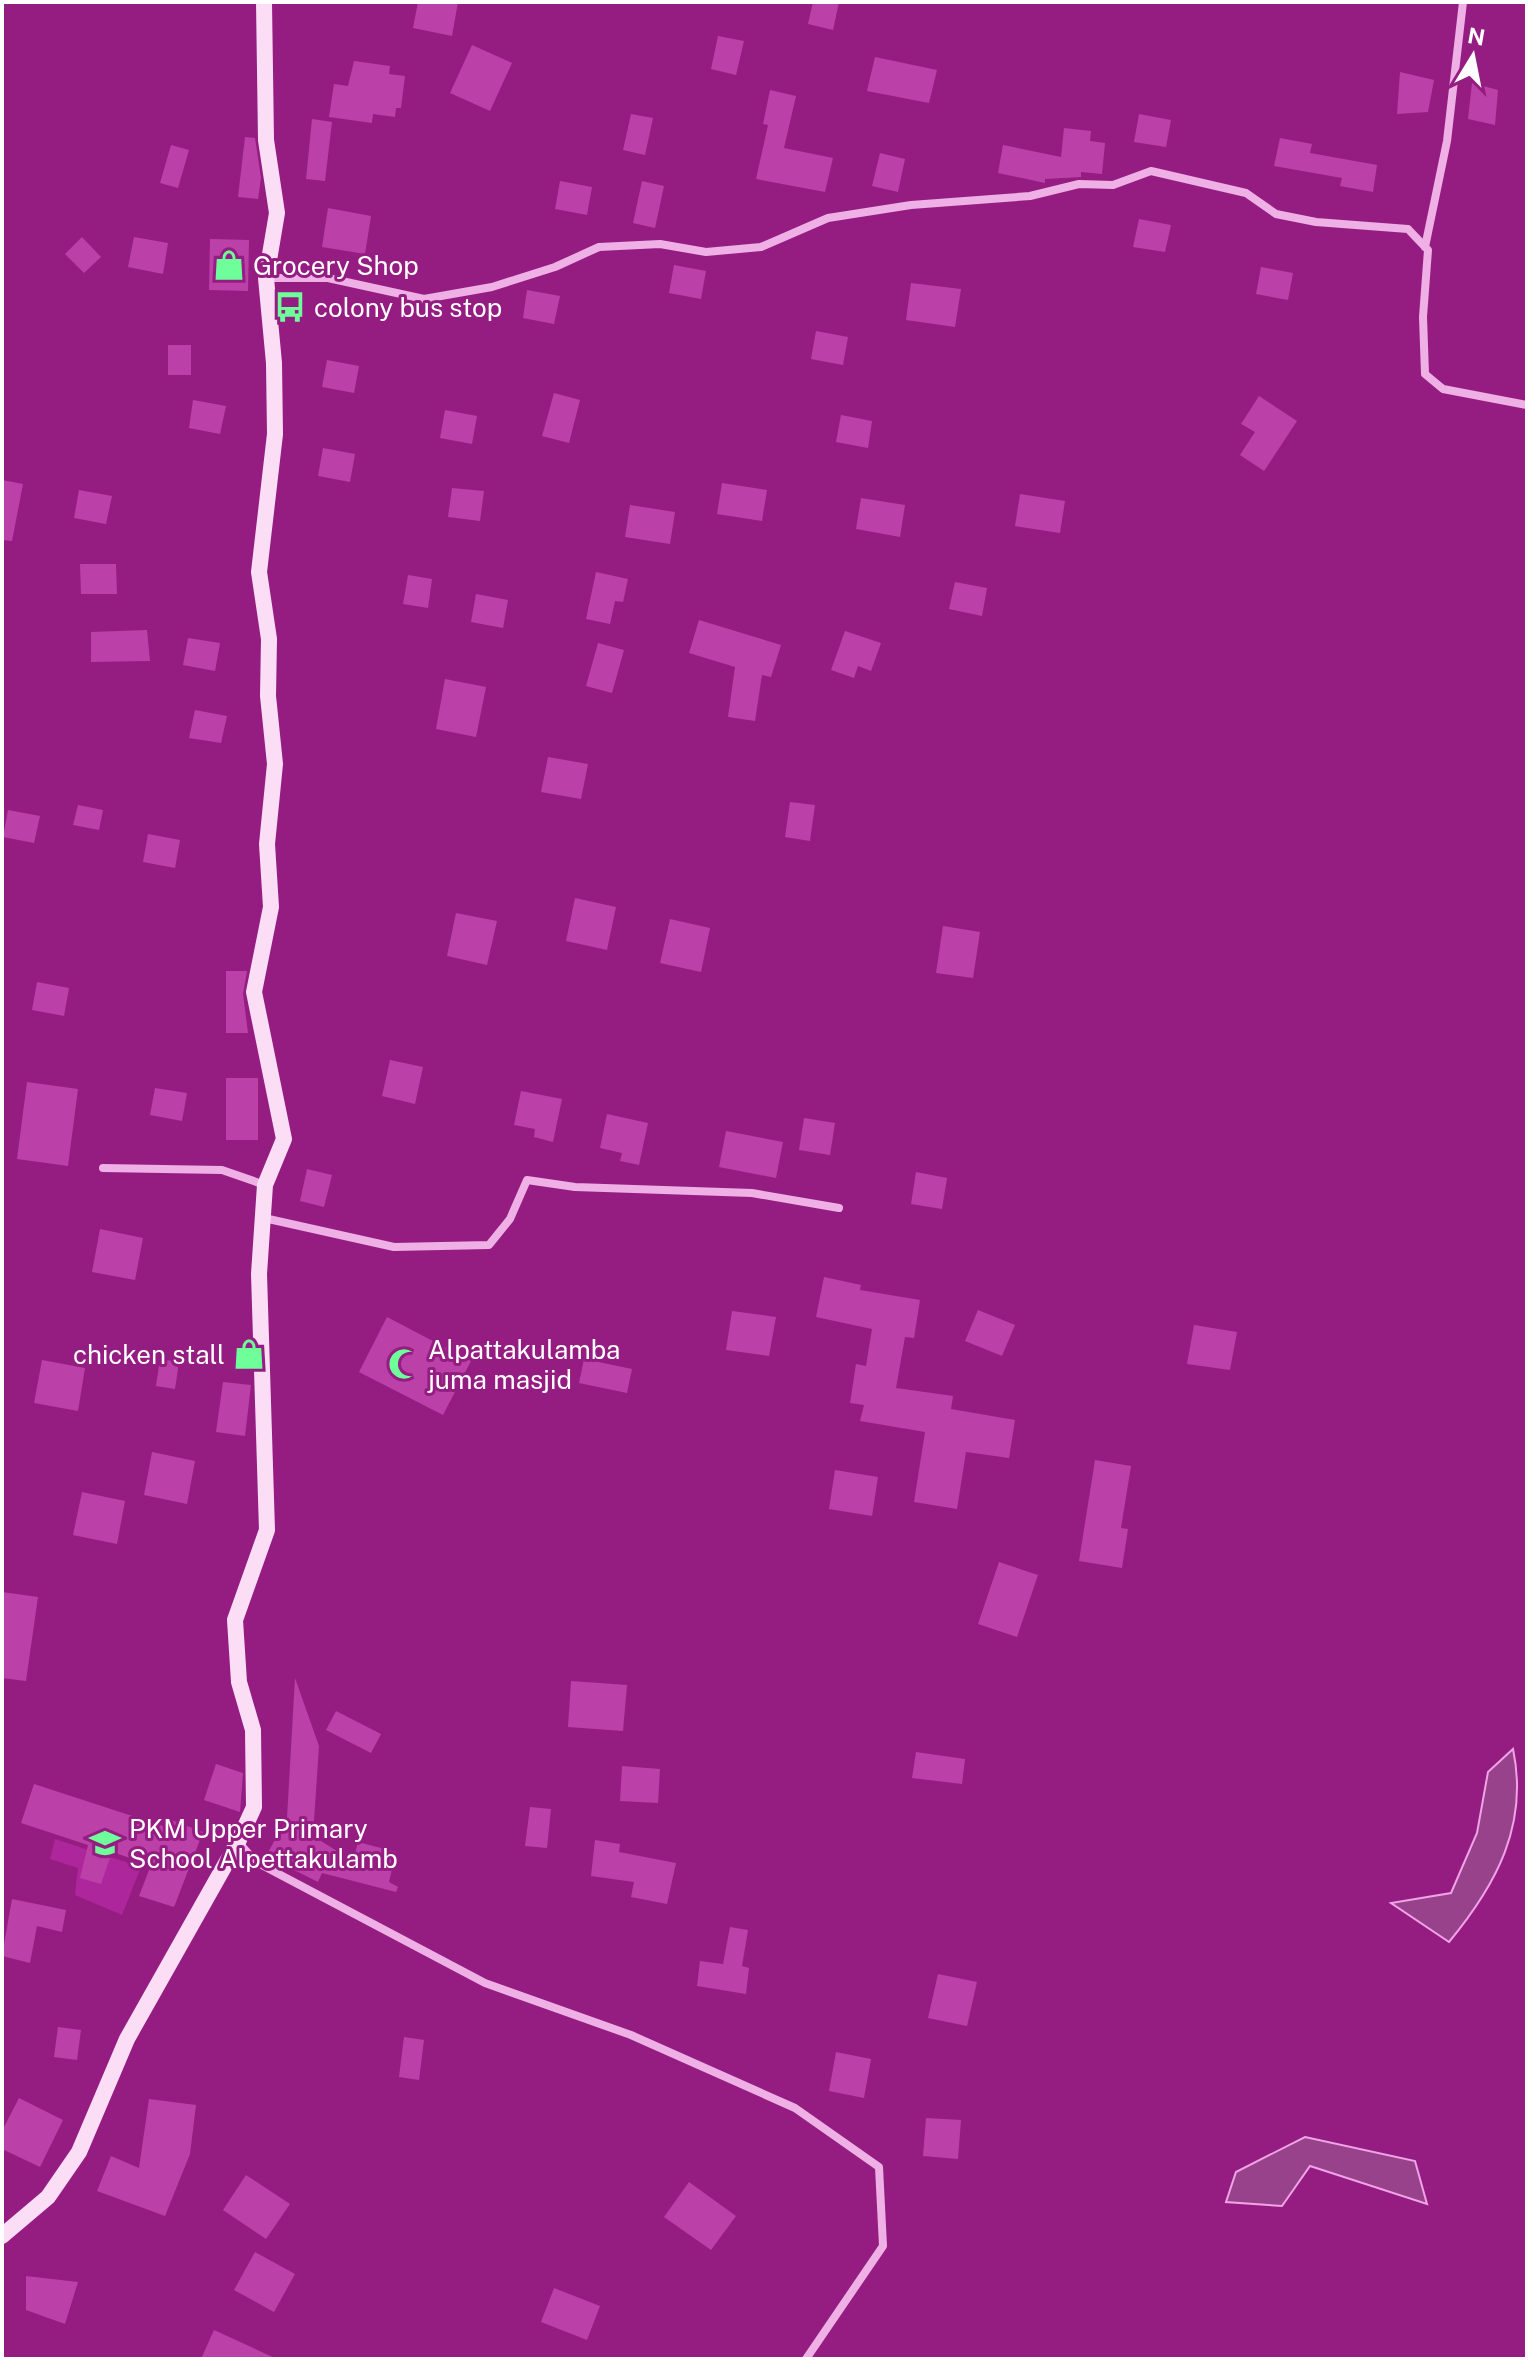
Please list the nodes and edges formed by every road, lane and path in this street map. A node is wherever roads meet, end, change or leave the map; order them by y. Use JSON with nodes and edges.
{"nodes":[{"id":1,"x":264,"y":2,"type":"edge"},
{"id":2,"x":1463,"y":2,"type":"edge"},
{"id":3,"x":1425,"y":247,"type":"junction"},
{"id":4,"x":266,"y":278,"type":"junction"},
{"id":5,"x":1527,"y":405,"type":"edge"},
{"id":6,"x":103,"y":1168,"type":"dead end"},
{"id":7,"x":265,"y":1185,"type":"junction"},
{"id":8,"x":839,"y":1208,"type":"dead end"},
{"id":9,"x":263,"y":1217,"type":"junction"},
{"id":10,"x":238,"y":1842,"type":"junction"},
{"id":11,"x":2,"y":2236,"type":"edge"},
{"id":12,"x":806,"y":2359,"type":"edge"}],
"edges":[{"from":1,"to":4,"type":"street"},
{"from":2,"to":3,"type":"street"},
{"from":3,"to":4,"type":"street"},
{"from":3,"to":5,"type":"street"},
{"from":4,"to":7,"type":"street"},
{"from":6,"to":7,"type":"street"},
{"from":7,"to":9,"type":"street"},
{"from":8,"to":9,"type":"street"},
{"from":9,"to":10,"type":"street"},
{"from":10,"to":11,"type":"street"},
{"from":10,"to":12,"type":"street"}]}
